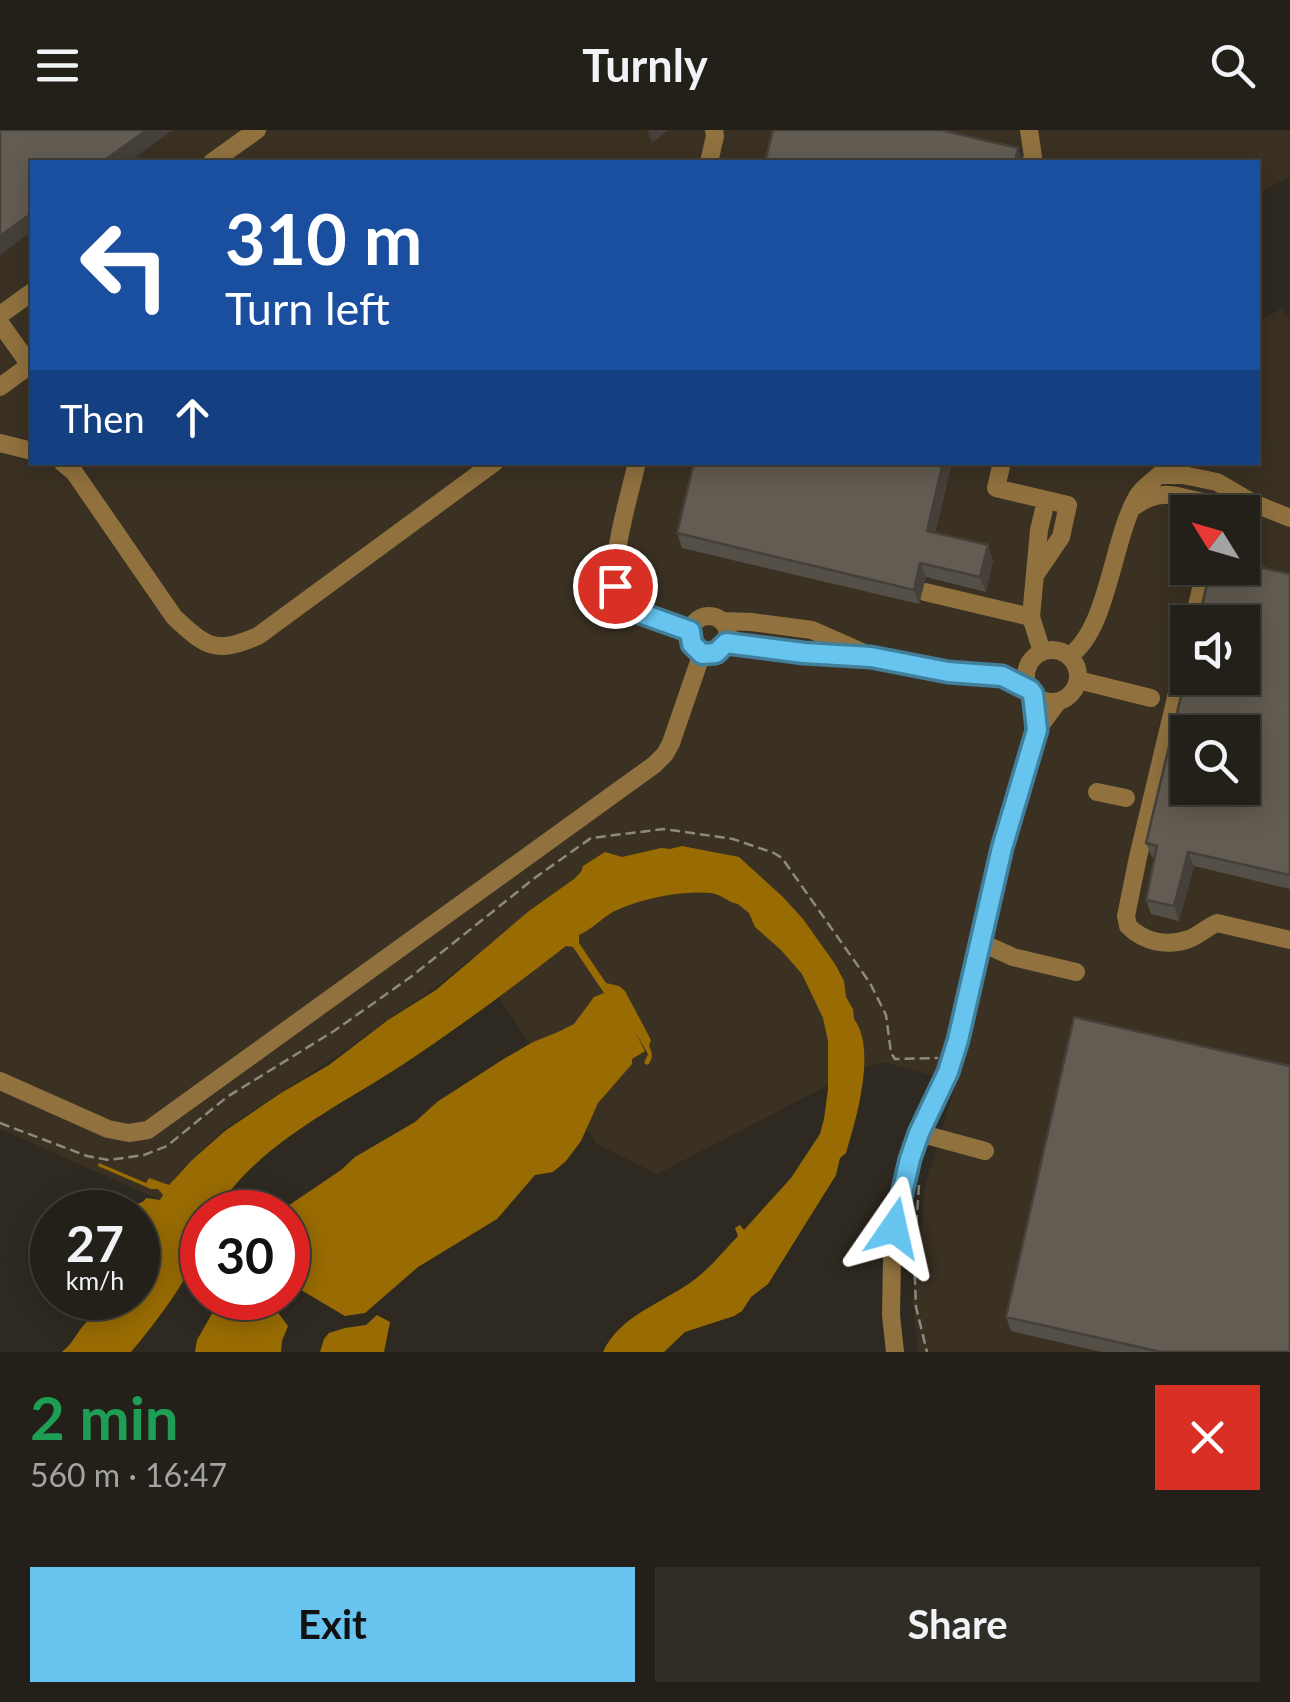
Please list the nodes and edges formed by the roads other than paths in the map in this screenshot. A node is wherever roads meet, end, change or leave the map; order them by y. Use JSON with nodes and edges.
{"nodes":[{"id":1,"x":257,"y":130,"type":"edge"},
{"id":2,"x":714,"y":130,"type":"edge"},
{"id":3,"x":1029,"y":130,"type":"edge"},
{"id":4,"x":215,"y":160,"type":"edge"},
{"id":5,"x":709,"y":160,"type":"edge"},
{"id":6,"x":1032,"y":160,"type":"edge"},
{"id":7,"x":30,"y":294,"type":"edge"},
{"id":8,"x":0,"y":319,"type":"edge"},
{"id":9,"x":0,"y":387,"type":"edge"},
{"id":10,"x":0,"y":444,"type":"edge"},
{"id":11,"x":30,"y":451,"type":"edge"},
{"id":12,"x":66,"y":465,"type":"edge"},
{"id":13,"x":491,"y":465,"type":"edge"},
{"id":14,"x":637,"y":465,"type":"edge"},
{"id":15,"x":1001,"y":465,"type":"edge"},
{"id":16,"x":1178,"y":495,"type":"edge"},
{"id":17,"x":1238,"y":495,"type":"edge"},
{"id":18,"x":1046,"y":501,"type":"junction"},
{"id":19,"x":1260,"y":507,"type":"edge"},
{"id":20,"x":1131,"y":509,"type":"junction"},
{"id":21,"x":1290,"y":518,"type":"edge"},
{"id":22,"x":1036,"y":574,"type":"junction"},
{"id":23,"x":925,"y":592,"type":"dead end"},
{"id":24,"x":1031,"y":617,"type":"junction"},
{"id":25,"x":723,"y":621,"type":"junction"},
{"id":26,"x":690,"y":631,"type":"junction"},
{"id":27,"x":726,"y":643,"type":"junction"},
{"id":28,"x":1042,"y":652,"type":"junction"},
{"id":29,"x":702,"y":654,"type":"junction"},
{"id":30,"x":1069,"y":656,"type":"junction"},
{"id":31,"x":871,"y":657,"type":"junction"},
{"id":32,"x":1028,"y":667,"type":"junction"},
{"id":33,"x":1002,"y":676,"type":"junction"},
{"id":34,"x":1078,"y":680,"type":"junction"},
{"id":35,"x":1031,"y":692,"type":"junction"},
{"id":36,"x":1177,"y":695,"type":"edge"},
{"id":37,"x":1151,"y":698,"type":"dead end"},
{"id":38,"x":1057,"y":702,"type":"junction"},
{"id":39,"x":1037,"y":730,"type":"junction"},
{"id":40,"x":1098,"y":792,"type":"dead end"},
{"id":41,"x":1126,"y":798,"type":"dead end"},
{"id":42,"x":1290,"y":940,"type":"edge"},
{"id":43,"x":981,"y":945,"type":"junction"},
{"id":44,"x":1076,"y":972,"type":"dead end"},
{"id":45,"x":0,"y":1081,"type":"edge"},
{"id":46,"x":919,"y":1133,"type":"junction"},
{"id":47,"x":985,"y":1151,"type":"dead end"},
{"id":48,"x":895,"y":1352,"type":"edge"}],
"edges":[{"from":1,"to":4,"type":"street"},
{"from":2,"to":5,"type":"street"},
{"from":3,"to":6,"type":"street"},
{"from":7,"to":8,"type":"street"},
{"from":8,"to":9,"type":"street"},
{"from":10,"to":11,"type":"street"},
{"from":12,"to":13,"type":"street"},
{"from":14,"to":26,"type":"street"},
{"from":15,"to":18,"type":"street"},
{"from":16,"to":20,"type":"street"},
{"from":17,"to":20,"type":"street"},
{"from":18,"to":22,"type":"street"},
{"from":18,"to":22,"type":"street"},
{"from":19,"to":21,"type":"street"},
{"from":20,"to":30,"type":"street"},
{"from":22,"to":24,"type":"street"},
{"from":23,"to":24,"type":"street"},
{"from":24,"to":28,"type":"street"},
{"from":25,"to":26,"type":"street"},
{"from":25,"to":27,"type":"street"},
{"from":25,"to":31,"type":"street"},
{"from":26,"to":29,"type":"street"},
{"from":27,"to":29,"type":"street"},
{"from":27,"to":31,"type":"street"},
{"from":28,"to":30,"type":"street"},
{"from":28,"to":32,"type":"street"},
{"from":29,"to":45,"type":"street"},
{"from":30,"to":34,"type":"street"},
{"from":31,"to":33,"type":"street"},
{"from":32,"to":33,"type":"street"},
{"from":32,"to":35,"type":"street"},
{"from":33,"to":35,"type":"street"},
{"from":34,"to":37,"type":"street"},
{"from":34,"to":38,"type":"street"},
{"from":35,"to":38,"type":"street"},
{"from":35,"to":39,"type":"street"},
{"from":36,"to":42,"type":"street"},
{"from":38,"to":39,"type":"street"},
{"from":39,"to":43,"type":"street"},
{"from":40,"to":41,"type":"street"},
{"from":43,"to":44,"type":"street"},
{"from":43,"to":46,"type":"street"},
{"from":46,"to":47,"type":"street"},
{"from":46,"to":48,"type":"street"}]}
